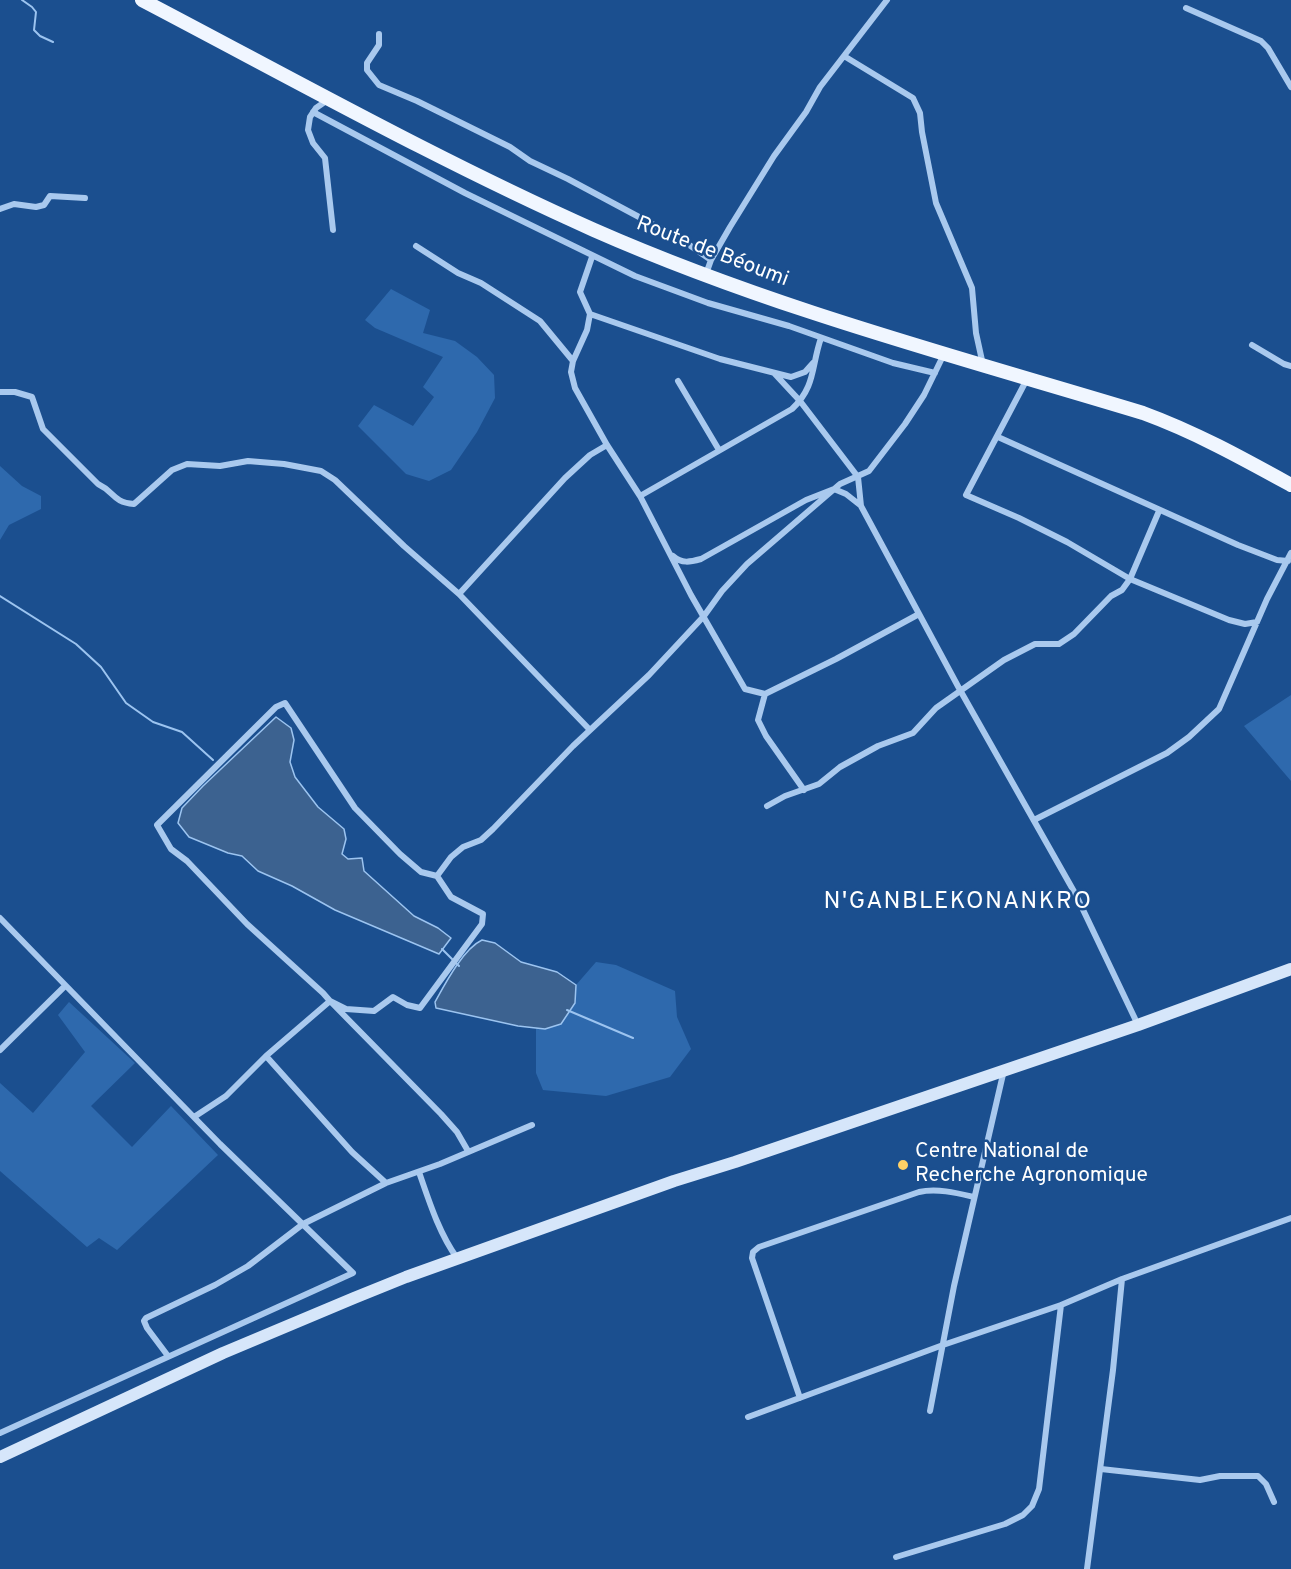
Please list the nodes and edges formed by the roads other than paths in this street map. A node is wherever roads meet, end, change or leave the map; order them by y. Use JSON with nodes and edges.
{"nodes":[{"id":1,"x":142,"y":0,"type":"edge"},
{"id":2,"x":888,"y":0,"type":"edge"},
{"id":3,"x":1186,"y":8,"type":"dead end"},
{"id":4,"x":379,"y":34,"type":"dead end"},
{"id":5,"x":844,"y":56,"type":"junction"},
{"id":6,"x":1291,"y":87,"type":"edge"},
{"id":7,"x":329,"y":99,"type":"junction"},
{"id":8,"x":313,"y":112,"type":"junction"},
{"id":9,"x":85,"y":198,"type":"dead end"},
{"id":10,"x":0,"y":209,"type":"edge"},
{"id":11,"x":333,"y":230,"type":"dead end"},
{"id":12,"x":416,"y":246,"type":"dead end"},
{"id":13,"x":592,"y":257,"type":"junction"},
{"id":14,"x":711,"y":260,"type":"junction"},
{"id":15,"x":705,"y":274,"type":"junction"},
{"id":16,"x":590,"y":314,"type":"junction"},
{"id":17,"x":821,"y":338,"type":"junction"},
{"id":18,"x":1252,"y":345,"type":"dead end"},
{"id":19,"x":945,"y":353,"type":"junction"},
{"id":20,"x":573,"y":361,"type":"junction"},
{"id":21,"x":814,"y":363,"type":"junction"},
{"id":22,"x":984,"y":365,"type":"junction"},
{"id":23,"x":1291,"y":366,"type":"edge"},
{"id":24,"x":774,"y":373,"type":"junction"},
{"id":25,"x":935,"y":373,"type":"junction"},
{"id":26,"x":1028,"y":377,"type":"junction"},
{"id":27,"x":678,"y":381,"type":"dead end"},
{"id":28,"x":0,"y":392,"type":"edge"},
{"id":29,"x":800,"y":401,"type":"junction"},
{"id":30,"x":998,"y":437,"type":"junction"},
{"id":31,"x":607,"y":445,"type":"junction"},
{"id":32,"x":719,"y":450,"type":"junction"},
{"id":33,"x":858,"y":477,"type":"junction"},
{"id":34,"x":1291,"y":485,"type":"edge"},
{"id":35,"x":834,"y":489,"type":"junction"},
{"id":36,"x":640,"y":496,"type":"junction"},
{"id":37,"x":861,"y":506,"type":"junction"},
{"id":38,"x":1159,"y":511,"type":"junction"},
{"id":39,"x":669,"y":552,"type":"junction"},
{"id":40,"x":1291,"y":553,"type":"edge"},
{"id":41,"x":1288,"y":561,"type":"junction"},
{"id":42,"x":1130,"y":579,"type":"junction"},
{"id":43,"x":459,"y":594,"type":"junction"},
{"id":44,"x":919,"y":614,"type":"junction"},
{"id":45,"x":704,"y":616,"type":"junction"},
{"id":46,"x":1257,"y":622,"type":"junction"},
{"id":47,"x":960,"y":690,"type":"junction"},
{"id":48,"x":765,"y":694,"type":"junction"},
{"id":49,"x":590,"y":730,"type":"junction"},
{"id":50,"x":804,"y":790,"type":"junction"},
{"id":51,"x":767,"y":806,"type":"dead end"},
{"id":52,"x":1034,"y":820,"type":"junction"},
{"id":53,"x":437,"y":876,"type":"junction"},
{"id":54,"x":1,"y":921,"type":"edge"},
{"id":55,"x":1291,"y":969,"type":"edge"},
{"id":56,"x":65,"y":986,"type":"junction"},
{"id":57,"x":330,"y":1001,"type":"junction"},
{"id":58,"x":1138,"y":1025,"type":"junction"},
{"id":59,"x":0,"y":1050,"type":"edge"},
{"id":60,"x":266,"y":1056,"type":"junction"},
{"id":61,"x":1004,"y":1070,"type":"junction"},
{"id":62,"x":194,"y":1118,"type":"junction"},
{"id":63,"x":532,"y":1125,"type":"dead end"},
{"id":64,"x":468,"y":1151,"type":"junction"},
{"id":65,"x":419,"y":1172,"type":"junction"},
{"id":66,"x":386,"y":1183,"type":"junction"},
{"id":67,"x":974,"y":1197,"type":"junction"},
{"id":68,"x":1291,"y":1218,"type":"edge"},
{"id":69,"x":303,"y":1224,"type":"junction"},
{"id":70,"x":458,"y":1258,"type":"junction"},
{"id":71,"x":1122,"y":1278,"type":"junction"},
{"id":72,"x":1061,"y":1305,"type":"junction"},
{"id":73,"x":943,"y":1345,"type":"junction"},
{"id":74,"x":168,"y":1356,"type":"junction"},
{"id":75,"x":800,"y":1398,"type":"junction"},
{"id":76,"x":930,"y":1411,"type":"dead end"},
{"id":77,"x":748,"y":1417,"type":"dead end"},
{"id":78,"x":0,"y":1433,"type":"edge"},
{"id":79,"x":0,"y":1457,"type":"edge"},
{"id":80,"x":1101,"y":1469,"type":"junction"},
{"id":81,"x":1274,"y":1502,"type":"dead end"},
{"id":82,"x":896,"y":1557,"type":"dead end"},
{"id":83,"x":1087,"y":1569,"type":"edge"}],
"edges":[{"from":1,"to":7,"type":"main road","name":"Route de Béoumi"},
{"from":2,"to":5,"type":"street"},
{"from":3,"to":6,"type":"street"},
{"from":4,"to":14,"type":"street"},
{"from":5,"to":14,"type":"street"},
{"from":5,"to":22,"type":"street"},
{"from":7,"to":8,"type":"street"},
{"from":7,"to":15,"type":"main road","name":"Route de Béoumi"},
{"from":8,"to":11,"type":"street"},
{"from":8,"to":13,"type":"street"},
{"from":9,"to":10,"type":"street"},
{"from":12,"to":20,"type":"street"},
{"from":13,"to":16,"type":"street"},
{"from":13,"to":17,"type":"street"},
{"from":14,"to":15,"type":"street"},
{"from":15,"to":19,"type":"main road","name":"Route de Béoumi"},
{"from":16,"to":20,"type":"street"},
{"from":16,"to":24,"type":"street"},
{"from":17,"to":21,"type":"street"},
{"from":17,"to":25,"type":"street"},
{"from":18,"to":23,"type":"street"},
{"from":19,"to":22,"type":"main road","name":"Route de Béoumi"},
{"from":19,"to":25,"type":"street"},
{"from":20,"to":31,"type":"street"},
{"from":21,"to":24,"type":"street"},
{"from":21,"to":29,"type":"street"},
{"from":22,"to":26,"type":"main road","name":"Route de Béoumi"},
{"from":24,"to":29,"type":"street"},
{"from":25,"to":33,"type":"street"},
{"from":26,"to":30,"type":"street"},
{"from":26,"to":34,"type":"main road","name":"Route de Béoumi"},
{"from":27,"to":32,"type":"street"},
{"from":28,"to":43,"type":"street"},
{"from":29,"to":32,"type":"street"},
{"from":29,"to":33,"type":"street"},
{"from":30,"to":38,"type":"street"},
{"from":30,"to":42,"type":"street"},
{"from":31,"to":36,"type":"street"},
{"from":31,"to":43,"type":"street"},
{"from":32,"to":36,"type":"street"},
{"from":33,"to":35,"type":"street"},
{"from":33,"to":37,"type":"street"},
{"from":35,"to":37,"type":"street"},
{"from":35,"to":39,"type":"street"},
{"from":35,"to":45,"type":"street"},
{"from":36,"to":39,"type":"street"},
{"from":37,"to":44,"type":"street"},
{"from":38,"to":41,"type":"street"},
{"from":38,"to":42,"type":"street"},
{"from":39,"to":45,"type":"street"},
{"from":40,"to":41,"type":"street"},
{"from":41,"to":46,"type":"street"},
{"from":42,"to":46,"type":"street"},
{"from":42,"to":47,"type":"street"},
{"from":43,"to":49,"type":"street"},
{"from":44,"to":47,"type":"street"},
{"from":44,"to":48,"type":"street"},
{"from":45,"to":48,"type":"street"},
{"from":45,"to":49,"type":"street"},
{"from":46,"to":52,"type":"street"},
{"from":47,"to":50,"type":"street"},
{"from":47,"to":52,"type":"street"},
{"from":48,"to":50,"type":"street"},
{"from":49,"to":53,"type":"street"},
{"from":50,"to":51,"type":"street"},
{"from":52,"to":58,"type":"street"},
{"from":53,"to":57,"type":"street"},
{"from":53,"to":57,"type":"street"},
{"from":54,"to":56,"type":"street"},
{"from":55,"to":58,"type":"main road"},
{"from":56,"to":59,"type":"street"},
{"from":56,"to":62,"type":"street"},
{"from":57,"to":60,"type":"street"},
{"from":57,"to":64,"type":"street"},
{"from":58,"to":61,"type":"main road"},
{"from":60,"to":62,"type":"street"},
{"from":60,"to":66,"type":"street"},
{"from":61,"to":67,"type":"street"},
{"from":61,"to":70,"type":"main road"},
{"from":62,"to":69,"type":"street"},
{"from":63,"to":64,"type":"street"},
{"from":64,"to":65,"type":"street"},
{"from":65,"to":66,"type":"street"},
{"from":65,"to":70,"type":"street"},
{"from":66,"to":69,"type":"street"},
{"from":67,"to":73,"type":"street"},
{"from":67,"to":75,"type":"street"},
{"from":68,"to":71,"type":"street"},
{"from":69,"to":74,"type":"street"},
{"from":69,"to":74,"type":"street"},
{"from":70,"to":79,"type":"main road"},
{"from":71,"to":72,"type":"street"},
{"from":71,"to":80,"type":"street"},
{"from":72,"to":73,"type":"street"},
{"from":72,"to":82,"type":"street"},
{"from":73,"to":75,"type":"street"},
{"from":73,"to":76,"type":"street"},
{"from":74,"to":78,"type":"street"},
{"from":75,"to":77,"type":"street"},
{"from":80,"to":81,"type":"street"},
{"from":80,"to":83,"type":"street"}]}
